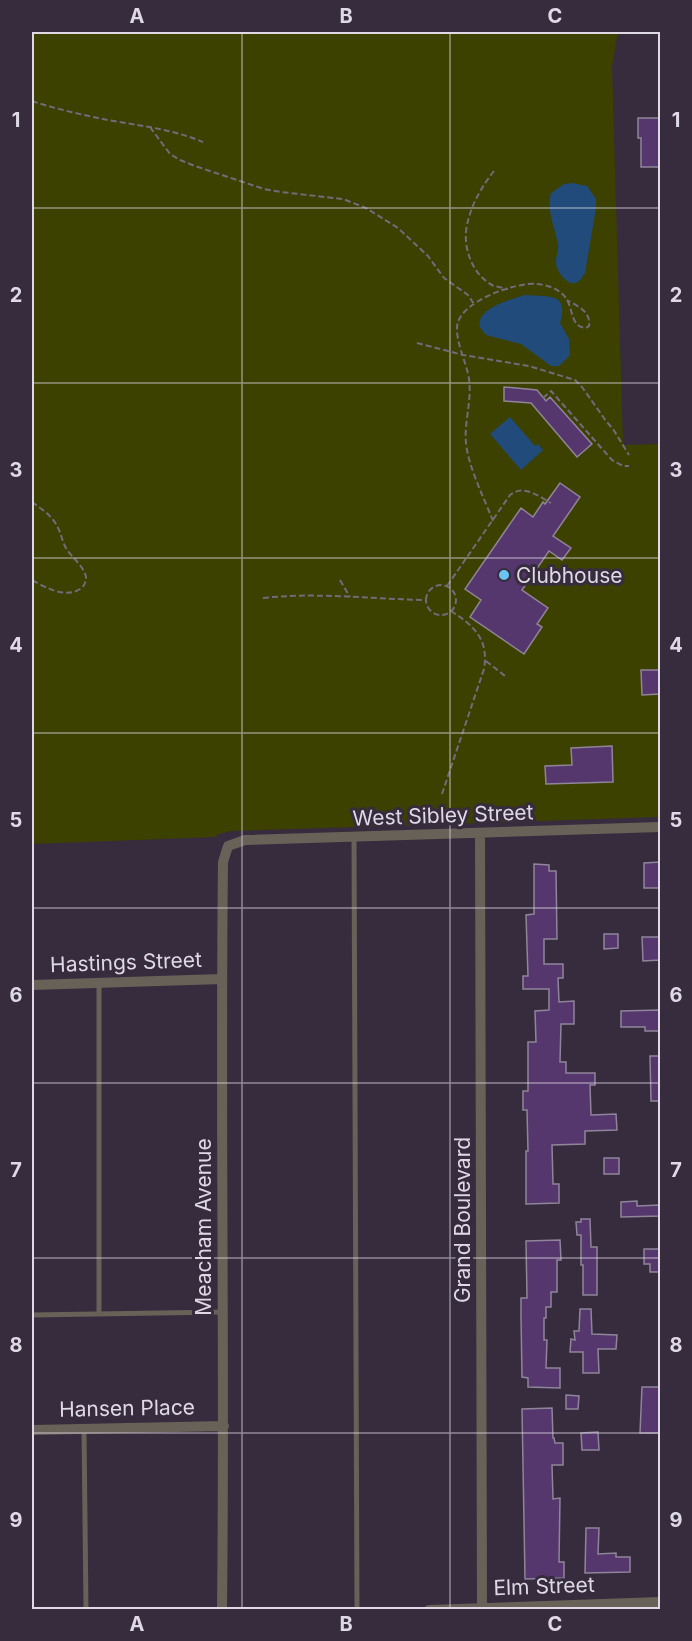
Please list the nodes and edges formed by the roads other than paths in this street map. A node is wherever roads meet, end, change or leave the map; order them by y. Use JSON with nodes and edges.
{"nodes":[{"id":1,"x":660,"y":827,"type":"edge"},
{"id":2,"x":480,"y":833,"type":"junction"},
{"id":3,"x":354,"y":837,"type":"junction"},
{"id":4,"x":228,"y":846,"type":"joint"},
{"id":5,"x":222,"y":979,"type":"junction"},
{"id":6,"x":99,"y":983,"type":"junction"},
{"id":7,"x":32,"y":985,"type":"edge"},
{"id":8,"x":223,"y":1312,"type":"junction"},
{"id":9,"x":99,"y":1314,"type":"junction"},
{"id":10,"x":32,"y":1315,"type":"edge"},
{"id":11,"x":224,"y":1426,"type":"junction"},
{"id":12,"x":84,"y":1429,"type":"junction"},
{"id":13,"x":32,"y":1430,"type":"edge"},
{"id":14,"x":660,"y":1602,"type":"edge"},
{"id":15,"x":627,"y":1606,"type":"edge"},
{"id":16,"x":482,"y":1608,"type":"junction"},
{"id":17,"x":507,"y":1608,"type":"edge"},
{"id":18,"x":86,"y":1610,"type":"edge"},
{"id":19,"x":222,"y":1610,"type":"edge"},
{"id":20,"x":357,"y":1610,"type":"edge"},
{"id":21,"x":429,"y":1610,"type":"edge"}],
"edges":[{"from":1,"to":2,"type":"street","name":"West Sibley Street"},
{"from":2,"to":3,"type":"street","name":"West Sibley Street"},
{"from":2,"to":16,"type":"street","name":"Grand Boulevard"},
{"from":3,"to":4,"type":"street","name":"West Sibley Street"},
{"from":3,"to":20,"type":"lane"},
{"from":4,"to":5,"type":"street","name":"Meacham Avenue"},
{"from":5,"to":6,"type":"street","name":"Hastings Street"},
{"from":5,"to":8,"type":"street","name":"Meacham Avenue"},
{"from":6,"to":7,"type":"street","name":"Hastings Street"},
{"from":6,"to":9,"type":"lane"},
{"from":8,"to":9,"type":"lane"},
{"from":8,"to":11,"type":"street","name":"Meacham Avenue"},
{"from":9,"to":10,"type":"lane"},
{"from":11,"to":12,"type":"street","name":"Hansen Place"},
{"from":11,"to":19,"type":"street","name":"Meacham Avenue"},
{"from":12,"to":13,"type":"street","name":"Hansen Place"},
{"from":12,"to":18,"type":"lane"},
{"from":14,"to":15,"type":"street","name":"Elm Street"},
{"from":15,"to":17,"type":"street","name":"Elm Street"},
{"from":16,"to":17,"type":"street","name":"Elm Street"},
{"from":16,"to":21,"type":"street","name":"Elm Street"}]}
